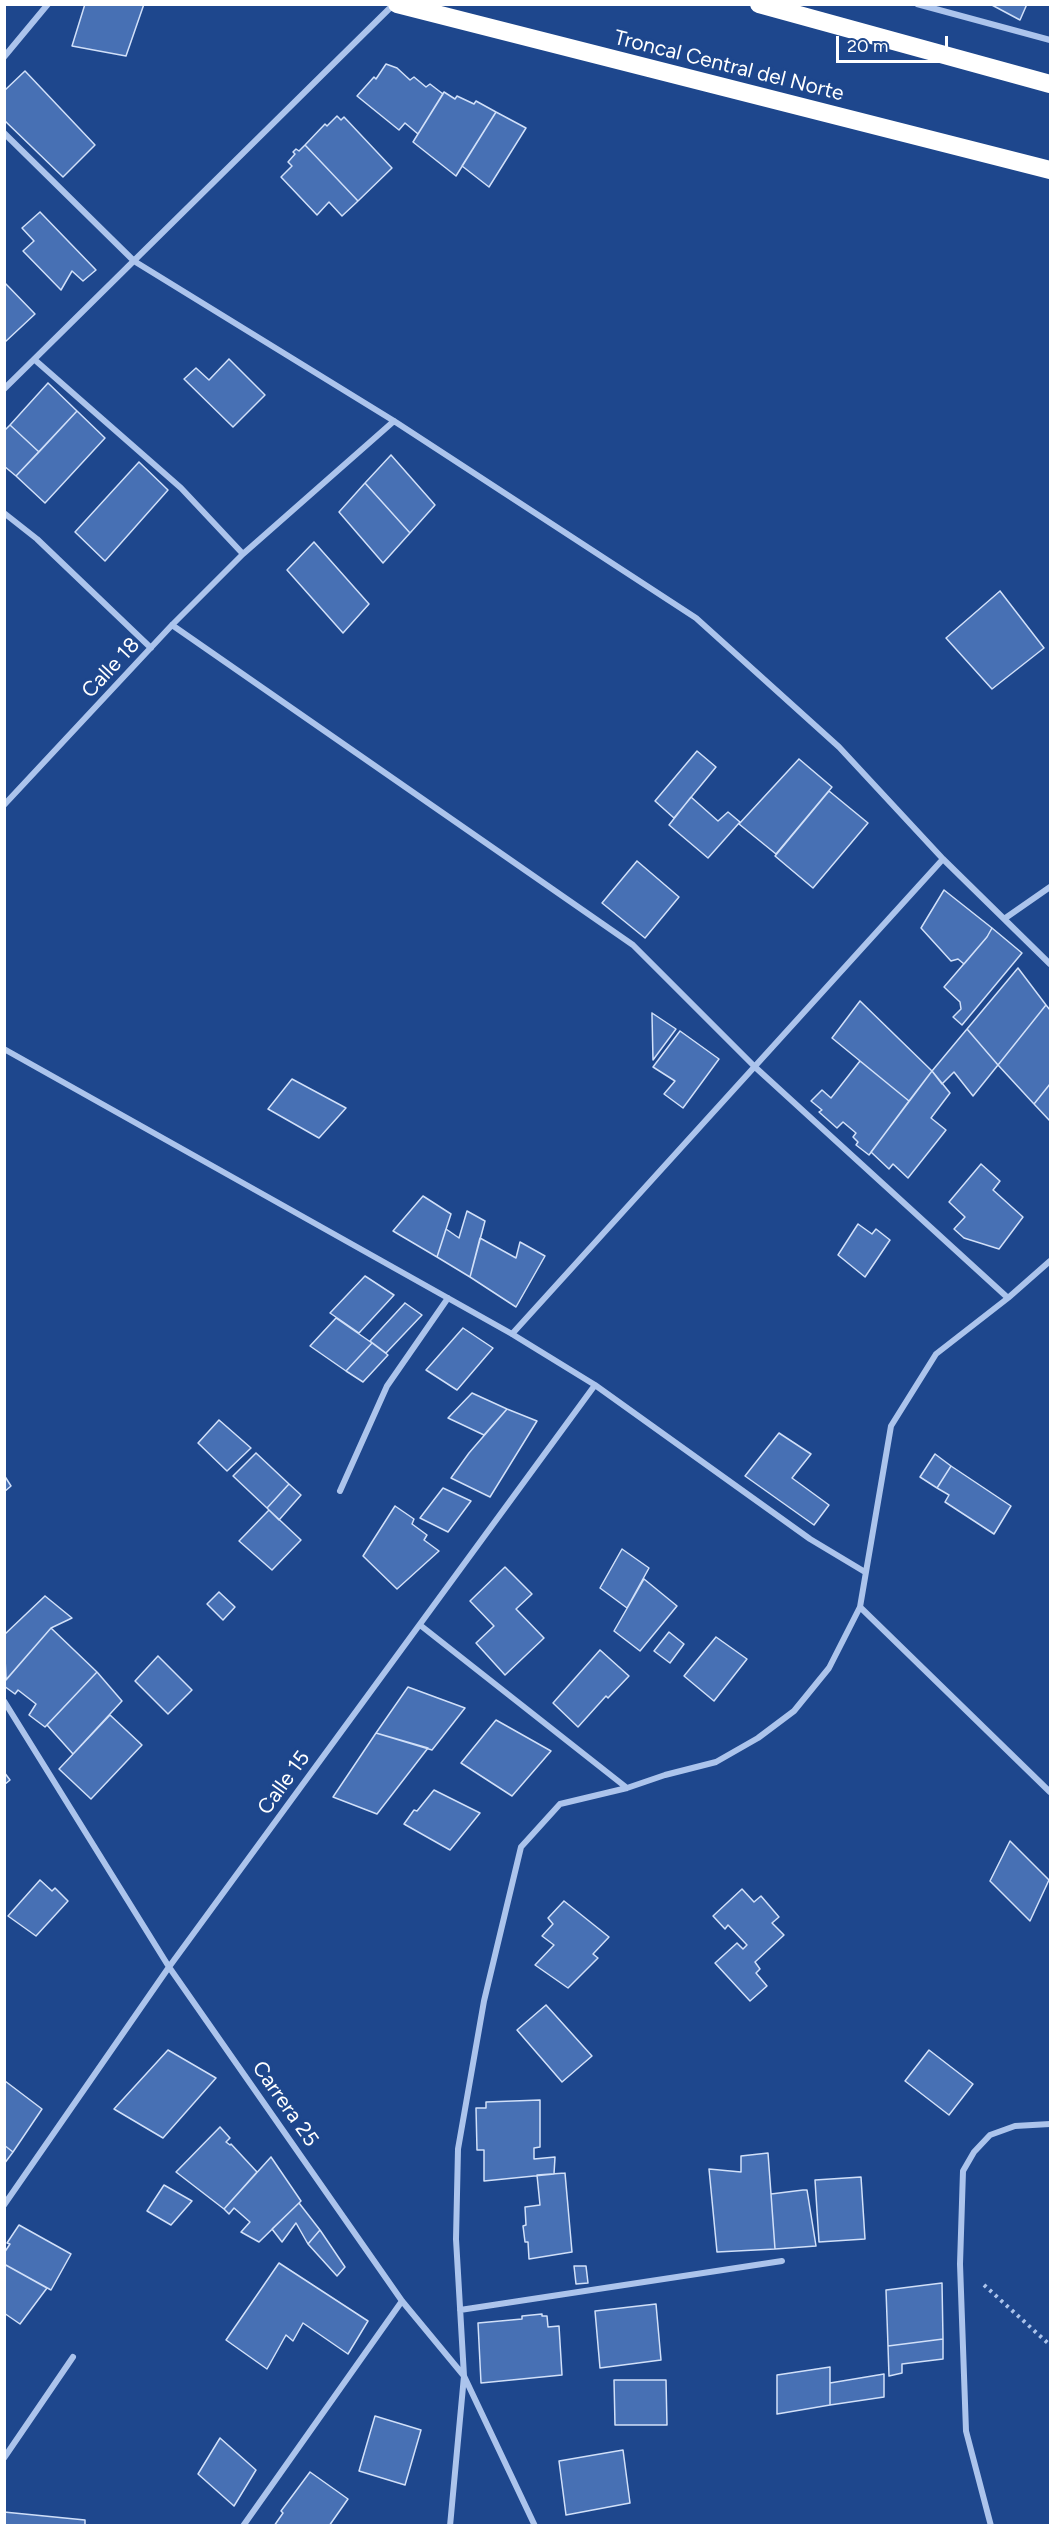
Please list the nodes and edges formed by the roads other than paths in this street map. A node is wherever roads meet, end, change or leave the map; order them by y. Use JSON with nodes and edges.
{"nodes":[{"id":1,"x":48,"y":4,"type":"edge"},
{"id":2,"x":395,"y":4,"type":"edge"},
{"id":3,"x":759,"y":4,"type":"edge"},
{"id":4,"x":917,"y":4,"type":"edge"},
{"id":5,"x":1050,"y":40,"type":"edge"},
{"id":6,"x":4,"y":57,"type":"edge"},
{"id":7,"x":1050,"y":84,"type":"edge"},
{"id":8,"x":4,"y":133,"type":"edge"},
{"id":9,"x":1050,"y":170,"type":"edge"},
{"id":10,"x":134,"y":261,"type":"junction"},
{"id":11,"x":35,"y":360,"type":"junction"},
{"id":12,"x":4,"y":389,"type":"edge"},
{"id":13,"x":394,"y":421,"type":"junction"},
{"id":14,"x":4,"y":513,"type":"edge"},
{"id":15,"x":243,"y":554,"type":"junction"},
{"id":16,"x":172,"y":625,"type":"junction"},
{"id":17,"x":151,"y":648,"type":"junction"},
{"id":18,"x":4,"y":806,"type":"edge"},
{"id":19,"x":943,"y":859,"type":"junction"},
{"id":20,"x":1050,"y":887,"type":"edge"},
{"id":21,"x":1004,"y":919,"type":"junction"},
{"id":22,"x":1050,"y":964,"type":"edge"},
{"id":23,"x":4,"y":1049,"type":"edge"},
{"id":24,"x":755,"y":1067,"type":"junction"},
{"id":25,"x":1050,"y":1261,"type":"edge"},
{"id":26,"x":448,"y":1298,"type":"junction"},
{"id":27,"x":1008,"y":1298,"type":"junction"},
{"id":28,"x":512,"y":1334,"type":"junction"},
{"id":29,"x":595,"y":1385,"type":"junction"},
{"id":30,"x":340,"y":1491,"type":"dead end"},
{"id":31,"x":865,"y":1572,"type":"junction"},
{"id":32,"x":860,"y":1606,"type":"junction"},
{"id":33,"x":420,"y":1625,"type":"junction"},
{"id":34,"x":4,"y":1701,"type":"edge"},
{"id":35,"x":627,"y":1788,"type":"junction"},
{"id":36,"x":1050,"y":1792,"type":"edge"},
{"id":37,"x":170,"y":1967,"type":"junction"},
{"id":38,"x":1050,"y":2124,"type":"edge"},
{"id":39,"x":4,"y":2205,"type":"edge"},
{"id":40,"x":782,"y":2261,"type":"dead end"},
{"id":41,"x":402,"y":2301,"type":"junction"},
{"id":42,"x":460,"y":2310,"type":"junction"},
{"id":43,"x":73,"y":2357,"type":"dead end"},
{"id":44,"x":464,"y":2376,"type":"junction"},
{"id":45,"x":4,"y":2458,"type":"edge"},
{"id":46,"x":243,"y":2526,"type":"edge"},
{"id":47,"x":450,"y":2526,"type":"edge"},
{"id":48,"x":535,"y":2526,"type":"edge"},
{"id":49,"x":991,"y":2526,"type":"edge"}],
"edges":[{"from":1,"to":6,"type":"street"},
{"from":2,"to":9,"type":"highway","name":"Troncal Central del Norte"},
{"from":2,"to":10,"type":"street"},
{"from":3,"to":7,"type":"highway"},
{"from":4,"to":5,"type":"street"},
{"from":8,"to":10,"type":"street"},
{"from":10,"to":11,"type":"street"},
{"from":10,"to":13,"type":"street"},
{"from":11,"to":12,"type":"street"},
{"from":11,"to":15,"type":"street"},
{"from":13,"to":15,"type":"street","name":"Calle 18"},
{"from":13,"to":19,"type":"street"},
{"from":14,"to":17,"type":"street"},
{"from":15,"to":16,"type":"street","name":"Calle 18"},
{"from":16,"to":17,"type":"street","name":"Calle 18"},
{"from":16,"to":24,"type":"street"},
{"from":17,"to":18,"type":"street","name":"Calle 18"},
{"from":19,"to":21,"type":"street"},
{"from":19,"to":24,"type":"street"},
{"from":20,"to":21,"type":"street"},
{"from":21,"to":22,"type":"street"},
{"from":23,"to":26,"type":"street"},
{"from":24,"to":27,"type":"street"},
{"from":24,"to":28,"type":"street"},
{"from":25,"to":27,"type":"street"},
{"from":26,"to":28,"type":"street"},
{"from":26,"to":30,"type":"street"},
{"from":27,"to":31,"type":"street"},
{"from":28,"to":29,"type":"street"},
{"from":29,"to":31,"type":"street"},
{"from":29,"to":33,"type":"street","name":"Calle 15"},
{"from":31,"to":32,"type":"street"},
{"from":32,"to":35,"type":"street"},
{"from":32,"to":36,"type":"street"},
{"from":33,"to":35,"type":"street"},
{"from":33,"to":37,"type":"street","name":"Calle 15"},
{"from":34,"to":37,"type":"street","name":"Carrera 25"},
{"from":35,"to":42,"type":"street"},
{"from":37,"to":39,"type":"street","name":"Calle 15"},
{"from":37,"to":41,"type":"street","name":"Carrera 25"},
{"from":38,"to":49,"type":"street"},
{"from":40,"to":42,"type":"street"},
{"from":41,"to":44,"type":"street","name":"Carrera 25"},
{"from":41,"to":46,"type":"street"},
{"from":42,"to":44,"type":"street"},
{"from":43,"to":45,"type":"street"},
{"from":44,"to":47,"type":"street"},
{"from":44,"to":48,"type":"street","name":"Carrera 25"}]}
